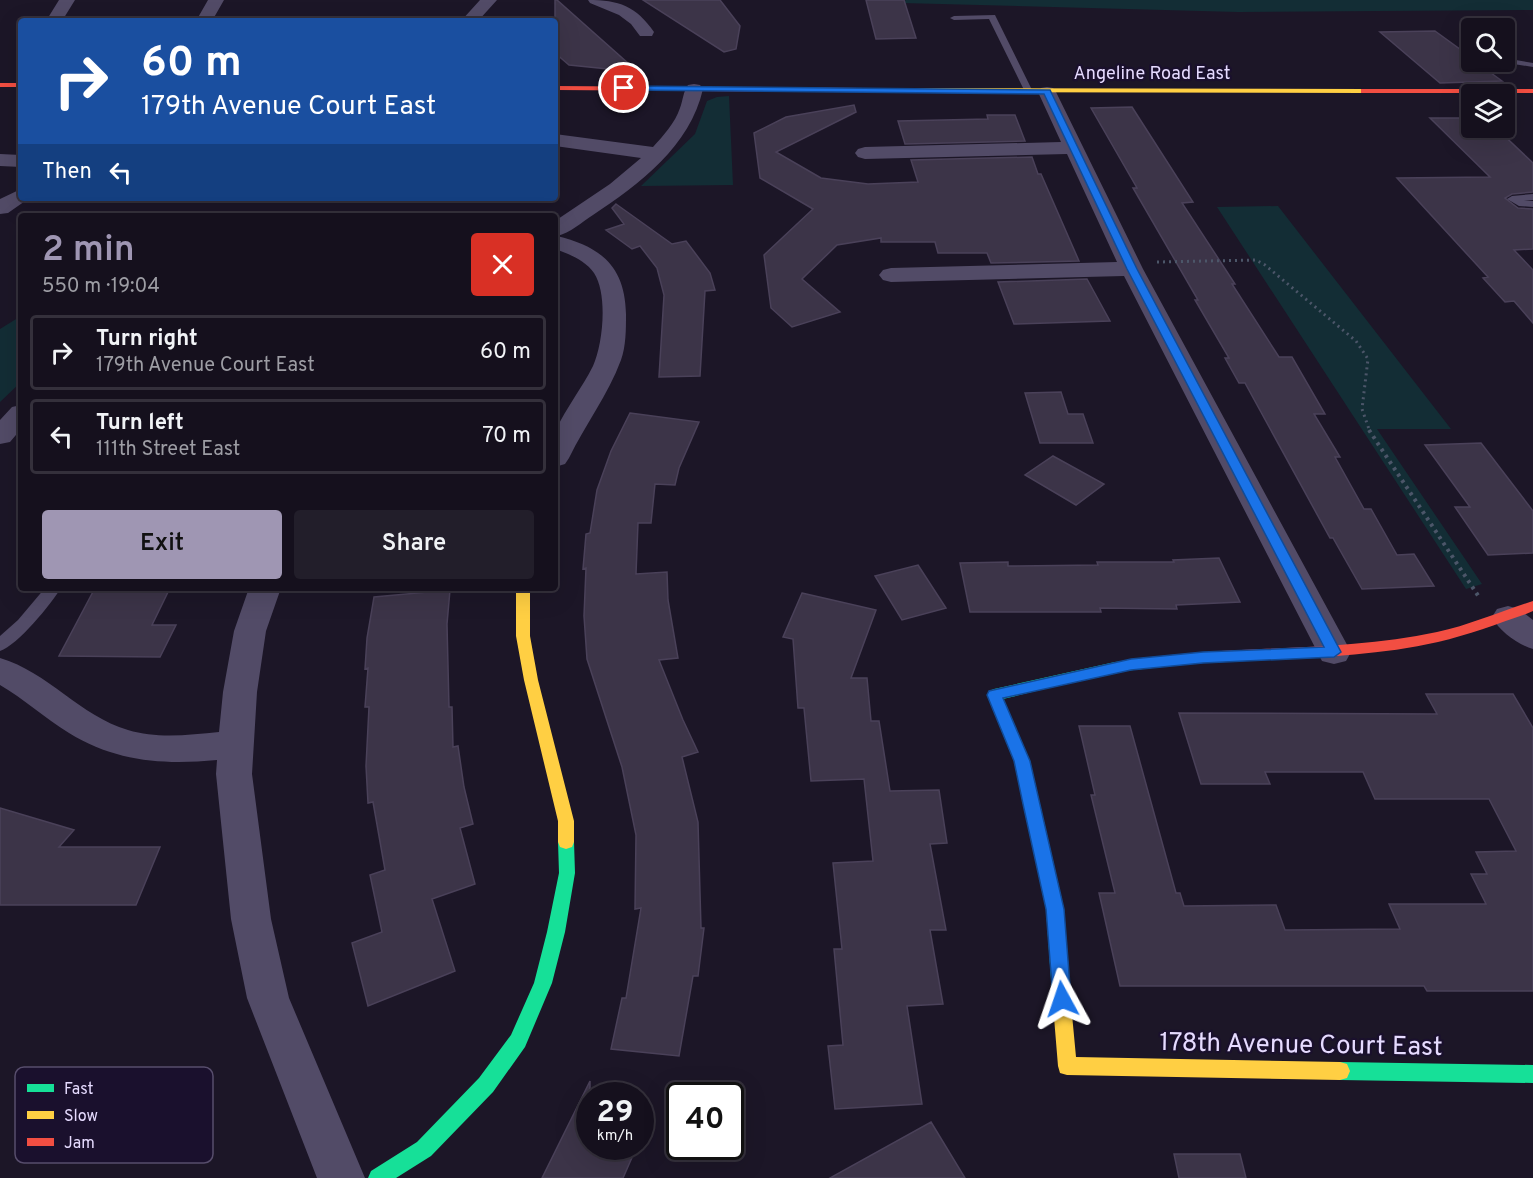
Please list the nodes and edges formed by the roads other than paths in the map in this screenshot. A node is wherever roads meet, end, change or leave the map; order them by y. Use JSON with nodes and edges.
{"nodes":[{"id":1,"x":67,"y":0,"type":"edge"},
{"id":2,"x":216,"y":0,"type":"edge"},
{"id":3,"x":489,"y":0,"type":"edge"},
{"id":4,"x":596,"y":0,"type":"edge"},
{"id":5,"x":56,"y":18,"type":"edge"},
{"id":6,"x":206,"y":18,"type":"edge"},
{"id":7,"x":472,"y":18,"type":"edge"},
{"id":8,"x":954,"y":18,"type":"dead end"},
{"id":9,"x":646,"y":32,"type":"dead end"},
{"id":10,"x":1515,"y":62,"type":"edge"},
{"id":11,"x":1533,"y":65,"type":"edge"},
{"id":12,"x":0,"y":85,"type":"edge"},
{"id":13,"x":18,"y":85,"type":"edge"},
{"id":14,"x":558,"y":88,"type":"edge"},
{"id":15,"x":694,"y":89,"type":"junction"},
{"id":16,"x":1533,"y":91,"type":"edge"},
{"id":17,"x":1038,"y":92,"type":"junction"},
{"id":18,"x":558,"y":140,"type":"edge"},
{"id":19,"x":1072,"y":148,"type":"junction"},
{"id":20,"x":865,"y":153,"type":"dead end"},
{"id":21,"x":657,"y":154,"type":"junction"},
{"id":22,"x":0,"y":160,"type":"edge"},
{"id":23,"x":18,"y":161,"type":"edge"},
{"id":24,"x":18,"y":197,"type":"edge"},
{"id":25,"x":1533,"y":197,"type":"edge"},
{"id":26,"x":1533,"y":204,"type":"edge"},
{"id":27,"x":0,"y":208,"type":"edge"},
{"id":28,"x":558,"y":228,"type":"edge"},
{"id":29,"x":558,"y":243,"type":"edge"},
{"id":30,"x":1131,"y":266,"type":"junction"},
{"id":31,"x":891,"y":275,"type":"dead end"},
{"id":32,"x":18,"y":416,"type":"edge"},
{"id":33,"x":1,"y":435,"type":"edge"},
{"id":34,"x":558,"y":453,"type":"edge"},
{"id":35,"x":51,"y":591,"type":"edge"},
{"id":36,"x":264,"y":591,"type":"edge"},
{"id":37,"x":523,"y":591,"type":"edge"},
{"id":38,"x":1512,"y":615,"type":"edge"},
{"id":39,"x":1533,"y":637,"type":"edge"},
{"id":40,"x":0,"y":645,"type":"edge"},
{"id":41,"x":1334,"y":652,"type":"junction"},
{"id":42,"x":0,"y":670,"type":"edge"},
{"id":43,"x":236,"y":744,"type":"junction"},
{"id":44,"x":1533,"y":1074,"type":"edge"},
{"id":45,"x":341,"y":1178,"type":"edge"},
{"id":46,"x":378,"y":1178,"type":"edge"}],
"edges":[{"from":1,"to":5,"type":"street"},
{"from":2,"to":6,"type":"street"},
{"from":3,"to":7,"type":"street"},
{"from":4,"to":9,"type":"street"},
{"from":8,"to":17,"type":"lane"},
{"from":10,"to":11,"type":"lane"},
{"from":12,"to":13,"type":"street"},
{"from":14,"to":15,"type":"street","name":"Angeline Road East"},
{"from":15,"to":17,"type":"street","name":"Angeline Road East"},
{"from":15,"to":21,"type":"street"},
{"from":16,"to":17,"type":"street","name":"Angeline Road East"},
{"from":17,"to":19,"type":"street"},
{"from":18,"to":21,"type":"street"},
{"from":19,"to":20,"type":"street"},
{"from":19,"to":30,"type":"street"},
{"from":21,"to":28,"type":"street"},
{"from":22,"to":23,"type":"street"},
{"from":24,"to":27,"type":"street"},
{"from":25,"to":26,"type":"lane"},
{"from":29,"to":34,"type":"street"},
{"from":30,"to":31,"type":"street"},
{"from":30,"to":41,"type":"street"},
{"from":32,"to":33,"type":"street"},
{"from":35,"to":40,"type":"lane"},
{"from":36,"to":43,"type":"street"},
{"from":37,"to":46,"type":"street"},
{"from":38,"to":39,"type":"street"},
{"from":38,"to":41,"type":"street"},
{"from":41,"to":44,"type":"street","name":"178th Avenue Court East"},
{"from":42,"to":43,"type":"street"},
{"from":43,"to":45,"type":"street"}]}
